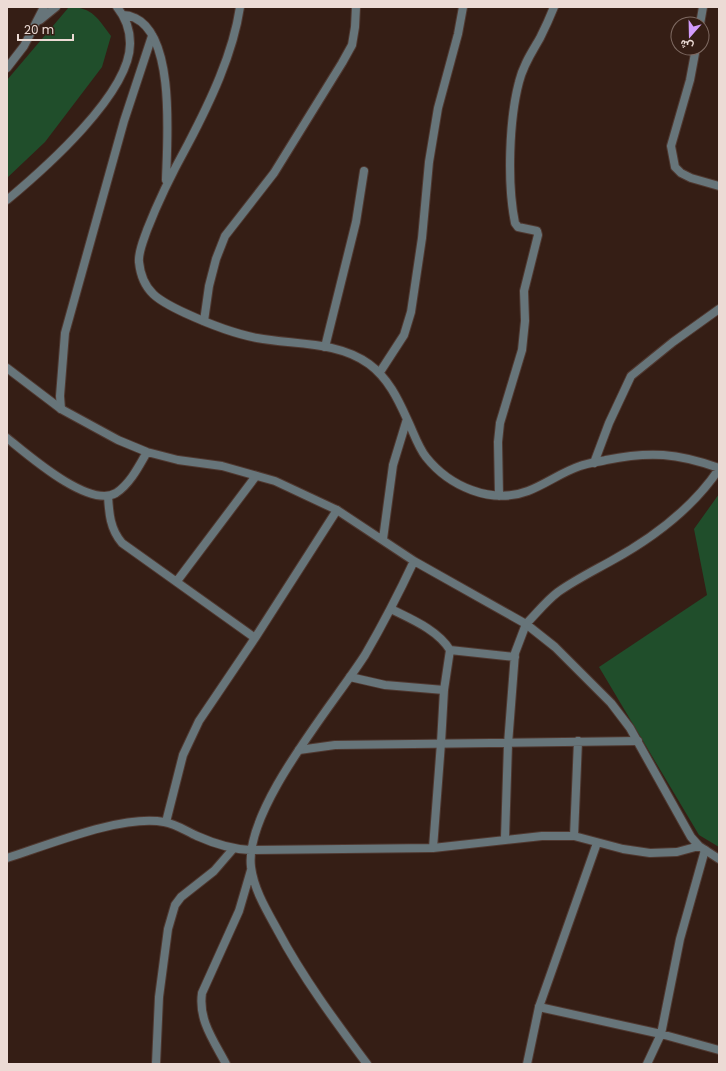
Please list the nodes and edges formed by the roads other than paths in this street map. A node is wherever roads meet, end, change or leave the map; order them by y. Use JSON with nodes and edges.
{"nodes":[{"id":1,"x":44,"y":7,"type":"edge"},
{"id":2,"x":56,"y":7,"type":"edge"},
{"id":3,"x":117,"y":7,"type":"edge"},
{"id":4,"x":240,"y":7,"type":"edge"},
{"id":5,"x":356,"y":7,"type":"edge"},
{"id":6,"x":463,"y":7,"type":"edge"},
{"id":7,"x":554,"y":7,"type":"edge"},
{"id":8,"x":123,"y":14,"type":"junction"},
{"id":9,"x":37,"y":22,"type":"junction"},
{"id":10,"x":152,"y":36,"type":"junction"},
{"id":11,"x":694,"y":56,"type":"edge"},
{"id":12,"x":7,"y":68,"type":"edge"},
{"id":13,"x":364,"y":172,"type":"dead end"},
{"id":14,"x":166,"y":183,"type":"junction"},
{"id":15,"x":719,"y":186,"type":"edge"},
{"id":16,"x":7,"y":200,"type":"edge"},
{"id":17,"x":719,"y":309,"type":"edge"},
{"id":18,"x":204,"y":321,"type":"junction"},
{"id":19,"x":325,"y":347,"type":"junction"},
{"id":20,"x":7,"y":368,"type":"edge"},
{"id":21,"x":380,"y":372,"type":"junction"},
{"id":22,"x":61,"y":409,"type":"junction"},
{"id":23,"x":407,"y":419,"type":"junction"},
{"id":24,"x":7,"y":438,"type":"edge"},
{"id":25,"x":148,"y":452,"type":"junction"},
{"id":26,"x":594,"y":463,"type":"junction"},
{"id":27,"x":719,"y":468,"type":"edge"},
{"id":28,"x":256,"y":476,"type":"junction"},
{"id":29,"x":108,"y":496,"type":"junction"},
{"id":30,"x":499,"y":496,"type":"junction"},
{"id":31,"x":337,"y":510,"type":"junction"},
{"id":32,"x":383,"y":539,"type":"junction"},
{"id":33,"x":414,"y":561,"type":"junction"},
{"id":34,"x":177,"y":581,"type":"junction"},
{"id":35,"x":391,"y":608,"type":"junction"},
{"id":36,"x":526,"y":624,"type":"junction"},
{"id":37,"x":256,"y":638,"type":"junction"},
{"id":38,"x":450,"y":650,"type":"junction"},
{"id":39,"x":515,"y":657,"type":"junction"},
{"id":40,"x":350,"y":677,"type":"junction"},
{"id":41,"x":444,"y":690,"type":"junction"},
{"id":42,"x":578,"y":741,"type":"junction"},
{"id":43,"x":638,"y":741,"type":"junction"},
{"id":44,"x":441,"y":743,"type":"junction"},
{"id":45,"x":508,"y":744,"type":"junction"},
{"id":46,"x":299,"y":750,"type":"junction"},
{"id":47,"x":166,"y":822,"type":"junction"},
{"id":48,"x":574,"y":836,"type":"junction"},
{"id":49,"x":505,"y":838,"type":"junction"},
{"id":50,"x":597,"y":843,"type":"junction"},
{"id":51,"x":433,"y":848,"type":"junction"},
{"id":52,"x":702,"y":848,"type":"junction"},
{"id":53,"x":233,"y":849,"type":"junction"},
{"id":54,"x":250,"y":850,"type":"junction"},
{"id":55,"x":7,"y":858,"type":"edge"},
{"id":56,"x":719,"y":859,"type":"edge"},
{"id":57,"x":251,"y":869,"type":"junction"},
{"id":58,"x":539,"y":1007,"type":"junction"},
{"id":59,"x":661,"y":1034,"type":"junction"},
{"id":60,"x":719,"y":1050,"type":"edge"},
{"id":61,"x":156,"y":1064,"type":"edge"},
{"id":62,"x":226,"y":1064,"type":"edge"},
{"id":63,"x":367,"y":1064,"type":"edge"},
{"id":64,"x":527,"y":1064,"type":"edge"},
{"id":65,"x":647,"y":1064,"type":"edge"}],
"edges":[{"from":1,"to":9,"type":"street"},
{"from":2,"to":9,"type":"street"},
{"from":3,"to":8,"type":"street"},
{"from":4,"to":14,"type":"street"},
{"from":5,"to":18,"type":"street"},
{"from":6,"to":21,"type":"street"},
{"from":7,"to":30,"type":"street"},
{"from":8,"to":10,"type":"street"},
{"from":8,"to":16,"type":"street"},
{"from":9,"to":12,"type":"street"},
{"from":10,"to":14,"type":"street"},
{"from":10,"to":22,"type":"street"},
{"from":11,"to":15,"type":"street"},
{"from":13,"to":19,"type":"street"},
{"from":14,"to":18,"type":"street"},
{"from":17,"to":26,"type":"street"},
{"from":18,"to":19,"type":"street"},
{"from":19,"to":21,"type":"street"},
{"from":20,"to":22,"type":"street"},
{"from":21,"to":23,"type":"street"},
{"from":22,"to":25,"type":"street"},
{"from":23,"to":30,"type":"street"},
{"from":23,"to":32,"type":"street"},
{"from":24,"to":29,"type":"street"},
{"from":25,"to":28,"type":"street"},
{"from":25,"to":29,"type":"street"},
{"from":26,"to":27,"type":"street"},
{"from":26,"to":30,"type":"street"},
{"from":27,"to":36,"type":"street"},
{"from":28,"to":31,"type":"street"},
{"from":28,"to":34,"type":"street"},
{"from":29,"to":34,"type":"street"},
{"from":31,"to":32,"type":"street"},
{"from":31,"to":37,"type":"street"},
{"from":32,"to":33,"type":"street"},
{"from":33,"to":35,"type":"street"},
{"from":33,"to":36,"type":"street"},
{"from":34,"to":37,"type":"street"},
{"from":35,"to":38,"type":"street"},
{"from":35,"to":40,"type":"street"},
{"from":36,"to":39,"type":"street"},
{"from":36,"to":43,"type":"street"},
{"from":37,"to":47,"type":"street"},
{"from":38,"to":39,"type":"street"},
{"from":38,"to":41,"type":"street"},
{"from":39,"to":45,"type":"street"},
{"from":40,"to":41,"type":"street"},
{"from":40,"to":46,"type":"street"},
{"from":41,"to":44,"type":"street"},
{"from":42,"to":43,"type":"street"},
{"from":42,"to":45,"type":"street"},
{"from":42,"to":48,"type":"street"},
{"from":43,"to":52,"type":"street"},
{"from":44,"to":45,"type":"street"},
{"from":44,"to":46,"type":"street"},
{"from":44,"to":51,"type":"street"},
{"from":45,"to":49,"type":"street"},
{"from":46,"to":54,"type":"street"},
{"from":47,"to":53,"type":"street"},
{"from":47,"to":55,"type":"street"},
{"from":48,"to":49,"type":"street"},
{"from":48,"to":50,"type":"street"},
{"from":49,"to":51,"type":"street"},
{"from":50,"to":52,"type":"street"},
{"from":50,"to":58,"type":"street"},
{"from":51,"to":54,"type":"street"},
{"from":52,"to":56,"type":"street"},
{"from":52,"to":59,"type":"street"},
{"from":53,"to":54,"type":"street"},
{"from":53,"to":61,"type":"street"},
{"from":54,"to":57,"type":"street"},
{"from":57,"to":62,"type":"street"},
{"from":57,"to":63,"type":"street"},
{"from":58,"to":59,"type":"street"},
{"from":58,"to":64,"type":"street"},
{"from":59,"to":60,"type":"street"},
{"from":59,"to":65,"type":"street"}]}
